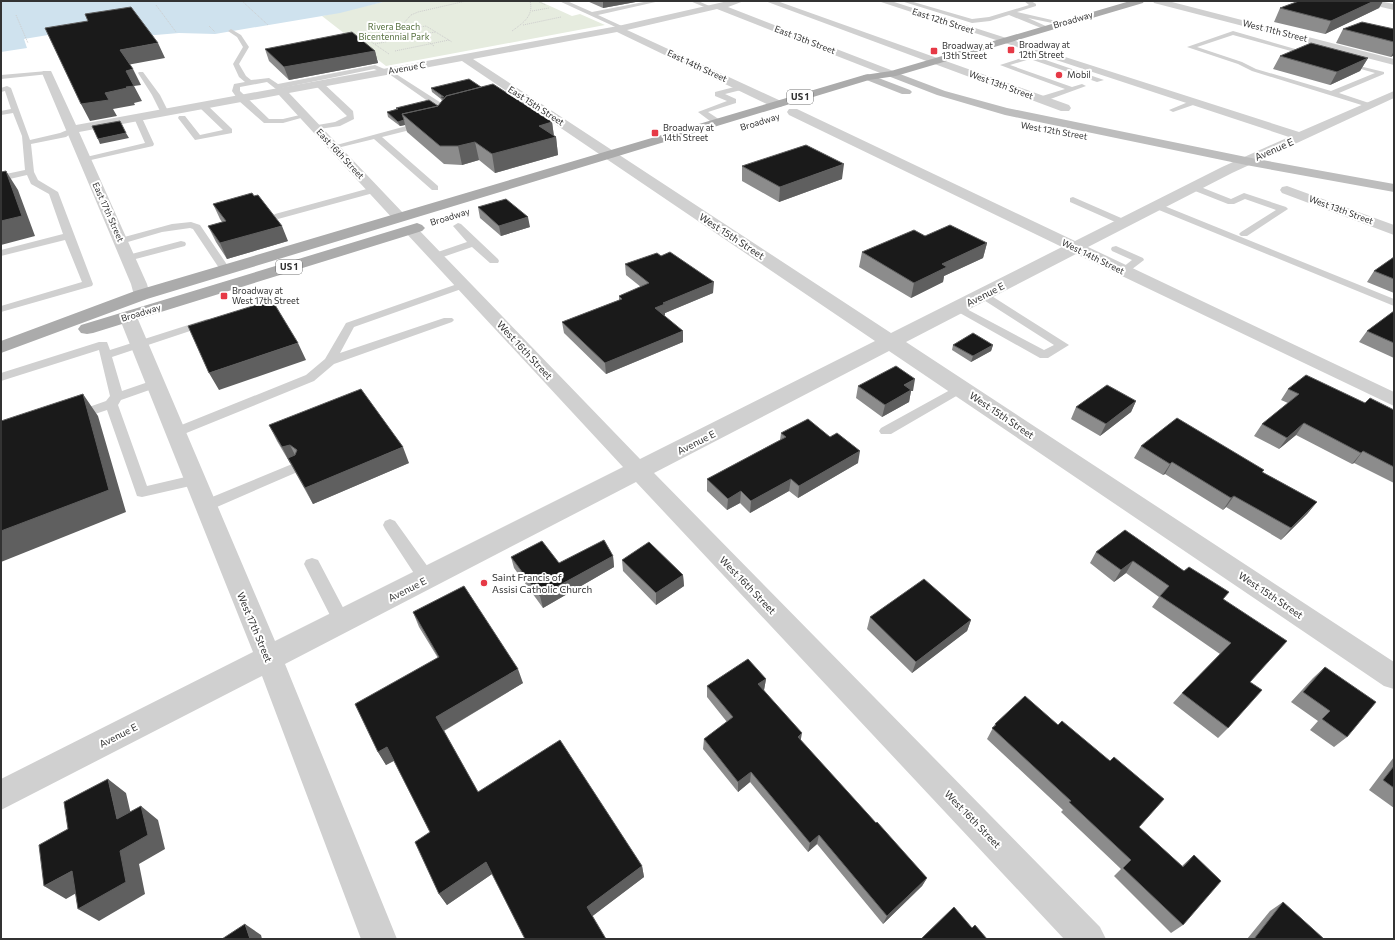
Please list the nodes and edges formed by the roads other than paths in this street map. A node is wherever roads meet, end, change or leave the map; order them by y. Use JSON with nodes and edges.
{"nodes":[{"id":1,"x":562,"y":1,"type":"edge"},
{"id":2,"x":657,"y":1,"type":"edge"},
{"id":3,"x":693,"y":1,"type":"edge"},
{"id":4,"x":740,"y":1,"type":"edge"},
{"id":5,"x":769,"y":1,"type":"edge"},
{"id":6,"x":882,"y":1,"type":"edge"},
{"id":7,"x":904,"y":1,"type":"edge"},
{"id":8,"x":1027,"y":1,"type":"edge"},
{"id":9,"x":1140,"y":1,"type":"edge"},
{"id":10,"x":1157,"y":1,"type":"edge"},
{"id":11,"x":1367,"y":1,"type":"edge"},
{"id":12,"x":1394,"y":7,"type":"edge"},
{"id":13,"x":710,"y":8,"type":"junction"},
{"id":14,"x":1010,"y":13,"type":"junction"},
{"id":15,"x":593,"y":14,"type":"junction"},
{"id":16,"x":1062,"y":23,"type":"junction"},
{"id":17,"x":620,"y":28,"type":"junction"},
{"id":18,"x":1046,"y":28,"type":"junction"},
{"id":19,"x":232,"y":31,"type":"dead end"},
{"id":20,"x":1005,"y":40,"type":"junction"},
{"id":21,"x":1341,"y":48,"type":"junction"},
{"id":22,"x":1330,"y":52,"type":"edge"},
{"id":23,"x":1320,"y":56,"type":"edge"},
{"id":24,"x":1030,"y":57,"type":"junction"},
{"id":25,"x":464,"y":58,"type":"junction"},
{"id":26,"x":936,"y":61,"type":"junction"},
{"id":27,"x":1340,"y":62,"type":"edge"},
{"id":28,"x":1394,"y":62,"type":"edge"},
{"id":29,"x":1050,"y":63,"type":"junction"},
{"id":30,"x":838,"y":64,"type":"dead end"},
{"id":31,"x":852,"y":70,"type":"dead end"},
{"id":32,"x":388,"y":71,"type":"junction"},
{"id":33,"x":47,"y":72,"type":"joint"},
{"id":34,"x":141,"y":73,"type":"dead end"},
{"id":35,"x":1114,"y":76,"type":"junction"},
{"id":36,"x":1,"y":77,"type":"edge"},
{"id":37,"x":868,"y":77,"type":"junction"},
{"id":38,"x":888,"y":79,"type":"junction"},
{"id":39,"x":1100,"y":80,"type":"junction"},
{"id":40,"x":249,"y":82,"type":"junction"},
{"id":41,"x":1092,"y":83,"type":"dead end"},
{"id":42,"x":319,"y":84,"type":"junction"},
{"id":43,"x":1082,"y":86,"type":"dead end"},
{"id":44,"x":742,"y":87,"type":"junction"},
{"id":45,"x":278,"y":89,"type":"junction"},
{"id":46,"x":1072,"y":89,"type":"junction"},
{"id":47,"x":1,"y":90,"type":"edge"},
{"id":48,"x":516,"y":93,"type":"junction"},
{"id":49,"x":1332,"y":93,"type":"junction"},
{"id":50,"x":1394,"y":94,"type":"edge"},
{"id":51,"x":502,"y":96,"type":"edge"},
{"id":52,"x":242,"y":99,"type":"junction"},
{"id":53,"x":1042,"y":100,"type":"junction"},
{"id":54,"x":1193,"y":102,"type":"junction"},
{"id":55,"x":777,"y":104,"type":"junction"},
{"id":56,"x":1371,"y":105,"type":"junction"},
{"id":57,"x":203,"y":106,"type":"junction"},
{"id":58,"x":1066,"y":108,"type":"dead end"},
{"id":59,"x":16,"y":110,"type":"junction"},
{"id":60,"x":1172,"y":110,"type":"dead end"},
{"id":61,"x":793,"y":112,"type":"junction"},
{"id":62,"x":1,"y":113,"type":"edge"},
{"id":63,"x":165,"y":113,"type":"junction"},
{"id":64,"x":304,"y":116,"type":"junction"},
{"id":65,"x":138,"y":118,"type":"junction"},
{"id":66,"x":182,"y":118,"type":"dead end"},
{"id":67,"x":717,"y":122,"type":"junction"},
{"id":68,"x":315,"y":128,"type":"junction"},
{"id":69,"x":72,"y":130,"type":"junction"},
{"id":70,"x":376,"y":136,"type":"junction"},
{"id":71,"x":1301,"y":137,"type":"junction"},
{"id":72,"x":26,"y":139,"type":"junction"},
{"id":73,"x":333,"y":147,"type":"junction"},
{"id":74,"x":667,"y":150,"type":"dead end"},
{"id":75,"x":623,"y":159,"type":"junction"},
{"id":76,"x":85,"y":160,"type":"junction"},
{"id":77,"x":1246,"y":161,"type":"junction"},
{"id":78,"x":30,"y":172,"type":"junction"},
{"id":79,"x":1,"y":178,"type":"edge"},
{"id":80,"x":436,"y":188,"type":"dead end"},
{"id":81,"x":1193,"y":188,"type":"junction"},
{"id":82,"x":1394,"y":188,"type":"edge"},
{"id":83,"x":374,"y":190,"type":"junction"},
{"id":84,"x":1287,"y":190,"type":"dead end"},
{"id":85,"x":1073,"y":200,"type":"dead end"},
{"id":86,"x":1157,"y":206,"type":"junction"},
{"id":87,"x":278,"y":216,"type":"dead end"},
{"id":88,"x":1125,"y":222,"type":"junction"},
{"id":89,"x":405,"y":223,"type":"junction"},
{"id":90,"x":458,"y":226,"type":"dead end"},
{"id":91,"x":1394,"y":230,"type":"edge"},
{"id":92,"x":1244,"y":234,"type":"dead end"},
{"id":93,"x":68,"y":236,"type":"junction"},
{"id":94,"x":121,"y":241,"type":"junction"},
{"id":95,"x":474,"y":243,"type":"junction"},
{"id":96,"x":181,"y":244,"type":"dead end"},
{"id":97,"x":1075,"y":248,"type":"junction"},
{"id":98,"x":1116,"y":249,"type":"dead end"},
{"id":99,"x":1,"y":253,"type":"edge"},
{"id":100,"x":436,"y":256,"type":"junction"},
{"id":101,"x":128,"y":258,"type":"junction"},
{"id":102,"x":494,"y":261,"type":"dead end"},
{"id":103,"x":225,"y":269,"type":"junction"},
{"id":104,"x":1123,"y":271,"type":"junction"},
{"id":105,"x":463,"y":284,"type":"junction"},
{"id":106,"x":140,"y":295,"type":"junction"},
{"id":107,"x":983,"y":295,"type":"junction"},
{"id":108,"x":1394,"y":304,"type":"edge"},
{"id":109,"x":957,"y":308,"type":"junction"},
{"id":110,"x":1,"y":309,"type":"edge"},
{"id":111,"x":128,"y":317,"type":"junction"},
{"id":112,"x":217,"y":319,"type":"edge"},
{"id":113,"x":448,"y":320,"type":"dead end"},
{"id":114,"x":892,"y":342,"type":"junction"},
{"id":115,"x":138,"y":345,"type":"junction"},
{"id":116,"x":2,"y":347,"type":"edge"},
{"id":117,"x":106,"y":355,"type":"junction"},
{"id":118,"x":330,"y":362,"type":"junction"},
{"id":119,"x":1,"y":377,"type":"edge"},
{"id":120,"x":154,"y":384,"type":"junction"},
{"id":121,"x":961,"y":388,"type":"junction"},
{"id":122,"x":1394,"y":400,"type":"edge"},
{"id":123,"x":114,"y":401,"type":"junction"},
{"id":124,"x":67,"y":419,"type":"edge"},
{"id":125,"x":886,"y":430,"type":"dead end"},
{"id":126,"x":174,"y":433,"type":"junction"},
{"id":127,"x":297,"y":467,"type":"edge"},
{"id":128,"x":639,"y":471,"type":"junction"},
{"id":129,"x":194,"y":480,"type":"junction"},
{"id":130,"x":205,"y":506,"type":"junction"},
{"id":131,"x":390,"y":525,"type":"dead end"},
{"id":132,"x":312,"y":564,"type":"dead end"},
{"id":133,"x":427,"y":579,"type":"junction"},
{"id":134,"x":342,"y":622,"type":"junction"},
{"id":135,"x":269,"y":659,"type":"junction"},
{"id":136,"x":1394,"y":677,"type":"edge"},
{"id":137,"x":1,"y":794,"type":"edge"},
{"id":138,"x":379,"y":939,"type":"edge"},
{"id":139,"x":1088,"y":939,"type":"edge"}],
"edges":[{"from":1,"to":15,"type":"lane"},
{"from":2,"to":15,"type":"lane"},
{"from":3,"to":13,"type":"lane"},
{"from":4,"to":13,"type":"street","name":"Avenue C"},
{"from":5,"to":26,"type":"street"},
{"from":6,"to":20,"type":"street","name":"East 12th Street"},
{"from":7,"to":14,"type":"lane"},
{"from":8,"to":14,"type":"lane"},
{"from":9,"to":16,"type":"main road","name":"Broadway","number":"US 1"},
{"from":10,"to":21,"type":"street","name":"West 11th Street"},
{"from":11,"to":12,"type":"street"},
{"from":13,"to":17,"type":"street","name":"Avenue C"},
{"from":13,"to":30,"type":"street","name":"East 13th Street"},
{"from":13,"to":38,"type":"street","name":"East 13th Street"},
{"from":14,"to":16,"type":"lane"},
{"from":14,"to":18,"type":"lane"},
{"from":15,"to":17,"type":"lane"},
{"from":16,"to":18,"type":"main road","name":"Broadway","number":"US 1"},
{"from":17,"to":25,"type":"street","name":"Avenue C"},
{"from":17,"to":44,"type":"street","name":"East 14th Street"},
{"from":18,"to":20,"type":"main road","name":"Broadway","number":"US 1"},
{"from":19,"to":40,"type":"lane"},
{"from":20,"to":26,"type":"main road","name":"Broadway","number":"US 1"},
{"from":20,"to":29,"type":"street"},
{"from":21,"to":22,"type":"lane"},
{"from":21,"to":28,"type":"street","name":"West 11th Street"},
{"from":23,"to":49,"type":"lane"},
{"from":24,"to":29,"type":"lane"},
{"from":24,"to":29,"type":"lane"},
{"from":24,"to":46,"type":"lane"},
{"from":25,"to":32,"type":"street","name":"Avenue C"},
{"from":25,"to":48,"type":"street","name":"East 15th Street"},
{"from":26,"to":38,"type":"main road","name":"Broadway","number":"US 1"},
{"from":26,"to":53,"type":"street","name":"West 13th Street"},
{"from":27,"to":49,"type":"lane"},
{"from":29,"to":35,"type":"street"},
{"from":29,"to":39,"type":"lane"},
{"from":31,"to":37,"type":"street"},
{"from":32,"to":42,"type":"street","name":"Avenue C"},
{"from":32,"to":45,"type":"lane"},
{"from":32,"to":70,"type":"lane"},
{"from":33,"to":36,"type":"lane"},
{"from":33,"to":69,"type":"street","name":"East 17th Street"},
{"from":34,"to":63,"type":"lane"},
{"from":35,"to":39,"type":"lane"},
{"from":35,"to":54,"type":"street"},
{"from":37,"to":38,"type":"street","name":"West 12th Street"},
{"from":37,"to":55,"type":"main road","name":"Broadway","number":"US 1"},
{"from":38,"to":61,"type":"main road","name":"Broadway","number":"US 1"},
{"from":38,"to":77,"type":"street","name":"West 12th Street"},
{"from":39,"to":41,"type":"lane"},
{"from":40,"to":45,"type":"lane"},
{"from":40,"to":52,"type":"lane"},
{"from":42,"to":45,"type":"street","name":"Avenue C"},
{"from":42,"to":68,"type":"lane"},
{"from":43,"to":46,"type":"lane"},
{"from":44,"to":55,"type":"street","name":"East 14th Street"},
{"from":44,"to":67,"type":"lane"},
{"from":45,"to":52,"type":"street","name":"Avenue C"},
{"from":45,"to":64,"type":"street","name":"East 16th Street"},
{"from":46,"to":53,"type":"lane"},
{"from":47,"to":59,"type":"lane"},
{"from":48,"to":51,"type":"lane"},
{"from":48,"to":75,"type":"street","name":"East 15th Street"},
{"from":49,"to":56,"type":"lane"},
{"from":50,"to":56,"type":"street","name":"Avenue E"},
{"from":52,"to":57,"type":"street","name":"Avenue C"},
{"from":52,"to":64,"type":"lane"},
{"from":53,"to":58,"type":"street","name":"West 13th Street"},
{"from":54,"to":60,"type":"lane"},
{"from":54,"to":71,"type":"street"},
{"from":55,"to":67,"type":"main road","name":"Broadway","number":"US 1"},
{"from":56,"to":71,"type":"street","name":"Avenue E"},
{"from":57,"to":63,"type":"street","name":"Avenue C"},
{"from":57,"to":66,"type":"lane"},
{"from":59,"to":62,"type":"lane"},
{"from":59,"to":72,"type":"lane"},
{"from":61,"to":74,"type":"main road","name":"Broadway","number":"US 1"},
{"from":61,"to":97,"type":"street","name":"West 14th Street"},
{"from":63,"to":65,"type":"street","name":"Avenue C"},
{"from":64,"to":68,"type":"street","name":"East 16th Street"},
{"from":65,"to":69,"type":"street","name":"Avenue C"},
{"from":65,"to":76,"type":"lane"},
{"from":67,"to":75,"type":"main road","name":"Broadway","number":"US 1"},
{"from":68,"to":73,"type":"street","name":"East 16th Street"},
{"from":69,"to":72,"type":"lane"},
{"from":69,"to":76,"type":"street","name":"East 17th Street"},
{"from":70,"to":73,"type":"lane"},
{"from":70,"to":80,"type":"lane"},
{"from":71,"to":77,"type":"street","name":"Avenue E"},
{"from":72,"to":78,"type":"lane"},
{"from":73,"to":83,"type":"street","name":"East 16th Street"},
{"from":75,"to":89,"type":"main road","name":"Broadway","number":"US 1"},
{"from":75,"to":89,"type":"main road","name":"Broadway","number":"US 1"},
{"from":75,"to":114,"type":"street","name":"West 15th Street"},
{"from":76,"to":94,"type":"street","name":"East 17th Street"},
{"from":77,"to":81,"type":"street","name":"Avenue E"},
{"from":77,"to":82,"type":"street","name":"West 12th Street"},
{"from":78,"to":79,"type":"lane"},
{"from":78,"to":93,"type":"lane"},
{"from":81,"to":86,"type":"street","name":"Avenue E"},
{"from":81,"to":92,"type":"lane"},
{"from":83,"to":87,"type":"lane"},
{"from":83,"to":89,"type":"street","name":"East 16th Street"},
{"from":84,"to":91,"type":"street","name":"West 13th Street"},
{"from":85,"to":88,"type":"lane"},
{"from":86,"to":88,"type":"street","name":"Avenue E"},
{"from":86,"to":108,"type":"lane"},
{"from":88,"to":97,"type":"street","name":"Avenue E"},
{"from":89,"to":100,"type":"street","name":"West 16th Street"},
{"from":89,"to":103,"type":"main road","name":"Broadway","number":"US 1"},
{"from":89,"to":111,"type":"main road","name":"Broadway","number":"US 1"},
{"from":90,"to":95,"type":"lane"},
{"from":93,"to":99,"type":"lane"},
{"from":93,"to":110,"type":"lane"},
{"from":94,"to":101,"type":"street","name":"East 17th Street"},
{"from":94,"to":103,"type":"lane"},
{"from":95,"to":100,"type":"lane"},
{"from":95,"to":102,"type":"lane"},
{"from":96,"to":101,"type":"lane"},
{"from":97,"to":104,"type":"street","name":"West 14th Street"},
{"from":97,"to":107,"type":"street","name":"Avenue E"},
{"from":98,"to":104,"type":"lane"},
{"from":100,"to":105,"type":"street","name":"West 16th Street"},
{"from":101,"to":106,"type":"street","name":"East 17th Street"},
{"from":103,"to":106,"type":"main road","name":"Broadway","number":"US 1"},
{"from":104,"to":122,"type":"street","name":"West 14th Street"},
{"from":105,"to":118,"type":"lane"},
{"from":105,"to":128,"type":"street","name":"West 16th Street"},
{"from":106,"to":116,"type":"main road","name":"Broadway","number":"US 1"},
{"from":107,"to":109,"type":"street","name":"Avenue E"},
{"from":107,"to":109,"type":"lane"},
{"from":109,"to":114,"type":"street","name":"Avenue E"},
{"from":111,"to":115,"type":"street","name":"West 17th Street"},
{"from":111,"to":116,"type":"main road","name":"Broadway","number":"US 1"},
{"from":112,"to":115,"type":"lane"},
{"from":113,"to":118,"type":"lane"},
{"from":114,"to":121,"type":"street","name":"West 15th Street"},
{"from":114,"to":128,"type":"street","name":"Avenue E"},
{"from":115,"to":117,"type":"lane"},
{"from":115,"to":120,"type":"street","name":"West 17th Street"},
{"from":117,"to":119,"type":"lane"},
{"from":117,"to":123,"type":"lane"},
{"from":118,"to":126,"type":"lane"},
{"from":120,"to":123,"type":"lane"},
{"from":120,"to":126,"type":"street","name":"West 17th Street"},
{"from":121,"to":125,"type":"lane"},
{"from":121,"to":136,"type":"street","name":"West 15th Street"},
{"from":123,"to":124,"type":"lane"},
{"from":123,"to":129,"type":"lane"},
{"from":126,"to":129,"type":"street","name":"West 17th Street"},
{"from":127,"to":130,"type":"lane"},
{"from":128,"to":133,"type":"street","name":"Avenue E"},
{"from":128,"to":139,"type":"street","name":"West 16th Street"},
{"from":129,"to":130,"type":"street","name":"West 17th Street"},
{"from":130,"to":135,"type":"street","name":"West 17th Street"},
{"from":131,"to":133,"type":"lane"},
{"from":132,"to":134,"type":"lane"},
{"from":133,"to":134,"type":"street","name":"Avenue E"},
{"from":134,"to":135,"type":"street","name":"Avenue E"},
{"from":135,"to":137,"type":"street","name":"Avenue E"},
{"from":135,"to":138,"type":"street","name":"West 17th Street"}]}
